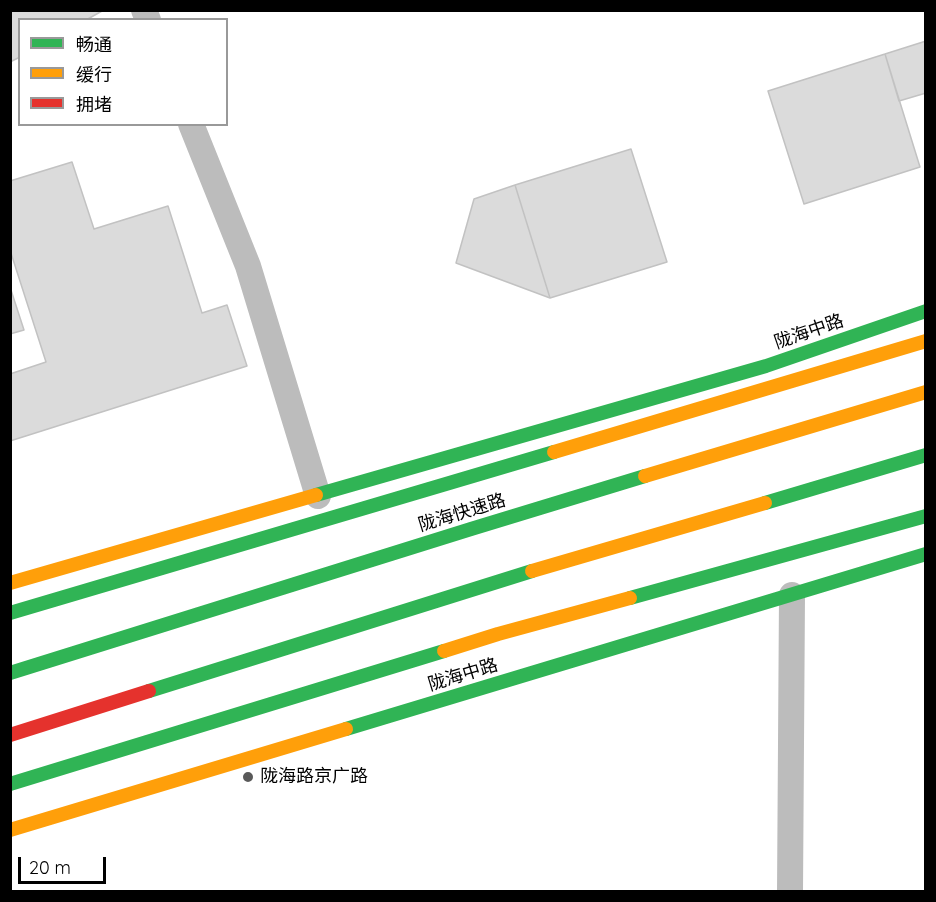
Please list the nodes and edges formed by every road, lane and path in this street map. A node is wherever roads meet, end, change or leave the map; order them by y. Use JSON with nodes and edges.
{"nodes":[{"id":1,"x":192,"y":126,"type":"edge"},
{"id":2,"x":926,"y":311,"type":"edge"},
{"id":3,"x":926,"y":341,"type":"edge"},
{"id":4,"x":926,"y":392,"type":"edge"},
{"id":5,"x":926,"y":455,"type":"edge"},
{"id":6,"x":318,"y":496,"type":"junction"},
{"id":7,"x":926,"y":516,"type":"edge"},
{"id":8,"x":926,"y":554,"type":"edge"},
{"id":9,"x":10,"y":583,"type":"edge"},
{"id":10,"x":792,"y":594,"type":"junction"},
{"id":11,"x":10,"y":613,"type":"edge"},
{"id":12,"x":10,"y":673,"type":"edge"},
{"id":13,"x":10,"y":735,"type":"edge"},
{"id":14,"x":10,"y":784,"type":"edge"},
{"id":15,"x":10,"y":830,"type":"edge"},
{"id":16,"x":790,"y":891,"type":"edge"}],
"edges":[{"from":1,"to":6,"type":"street"},
{"from":2,"to":6,"type":"main road","name":"陇海中路"},
{"from":3,"to":11,"type":"main road"},
{"from":4,"to":12,"type":"main road","name":"陇海快速路"},
{"from":5,"to":13,"type":"main road"},
{"from":6,"to":9,"type":"main road","name":"陇海中路"},
{"from":7,"to":14,"type":"main road"},
{"from":8,"to":10,"type":"main road","name":"陇海中路"},
{"from":10,"to":15,"type":"main road","name":"陇海中路"},
{"from":10,"to":16,"type":"street"}]}
